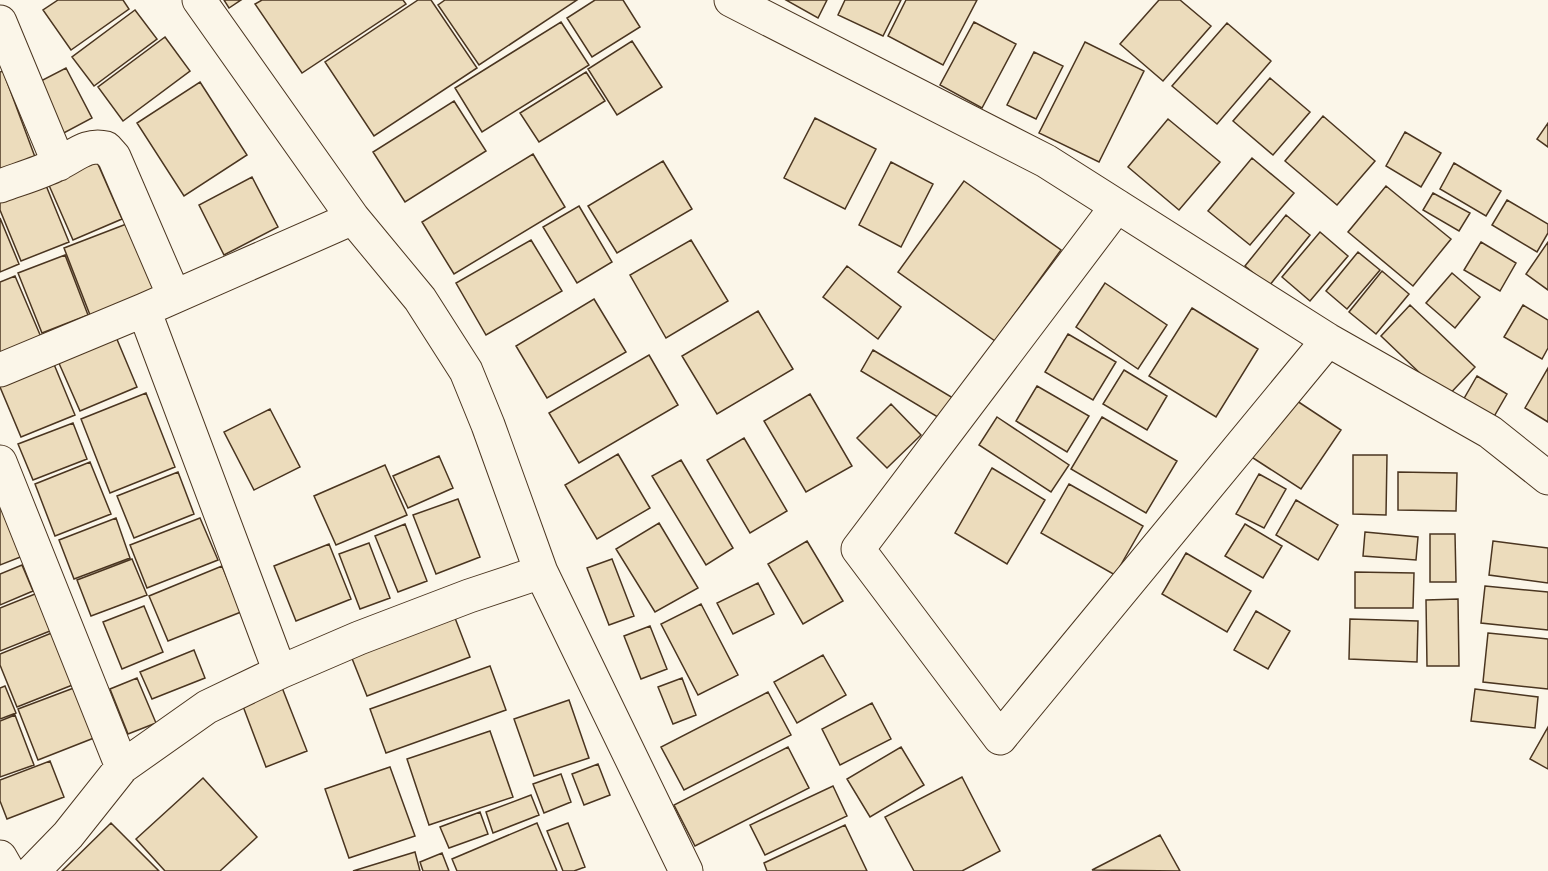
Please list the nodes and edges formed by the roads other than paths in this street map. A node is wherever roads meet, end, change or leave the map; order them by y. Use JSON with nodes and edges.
{"nodes":[{"id":1,"x":199,"y":0,"type":"edge"},
{"id":2,"x":731,"y":0,"type":"edge"},
{"id":3,"x":0,"y":22,"type":"edge"},
{"id":4,"x":59,"y":164,"type":"junction"},
{"id":5,"x":0,"y":186,"type":"edge"},
{"id":6,"x":1117,"y":206,"type":"junction"},
{"id":7,"x":353,"y":218,"type":"junction"},
{"id":8,"x":174,"y":296,"type":"junction"},
{"id":9,"x":144,"y":310,"type":"junction"},
{"id":10,"x":1328,"y":340,"type":"junction"},
{"id":11,"x":0,"y":370,"type":"edge"},
{"id":12,"x":0,"y":462,"type":"edge"},
{"id":13,"x":1548,"y":478,"type":"edge"},
{"id":14,"x":541,"y":573,"type":"junction"},
{"id":15,"x":280,"y":672,"type":"junction"},
{"id":16,"x":122,"y":766,"type":"junction"},
{"id":17,"x":0,"y":857,"type":"edge"},
{"id":18,"x":8,"y":871,"type":"edge"},
{"id":19,"x":33,"y":871,"type":"edge"},
{"id":20,"x":686,"y":871,"type":"edge"}],
"edges":[{"from":1,"to":7,"type":"street"},
{"from":2,"to":6,"type":"street"},
{"from":3,"to":4,"type":"street"},
{"from":4,"to":5,"type":"street"},
{"from":4,"to":8,"type":"street"},
{"from":6,"to":10,"type":"street"},
{"from":6,"to":10,"type":"street"},
{"from":7,"to":8,"type":"street"},
{"from":7,"to":14,"type":"street"},
{"from":8,"to":9,"type":"street"},
{"from":9,"to":11,"type":"street"},
{"from":9,"to":15,"type":"street"},
{"from":10,"to":13,"type":"street"},
{"from":12,"to":16,"type":"street"},
{"from":14,"to":15,"type":"street"},
{"from":14,"to":20,"type":"street"},
{"from":15,"to":16,"type":"street"},
{"from":16,"to":19,"type":"street"},
{"from":17,"to":18,"type":"street"}]}
